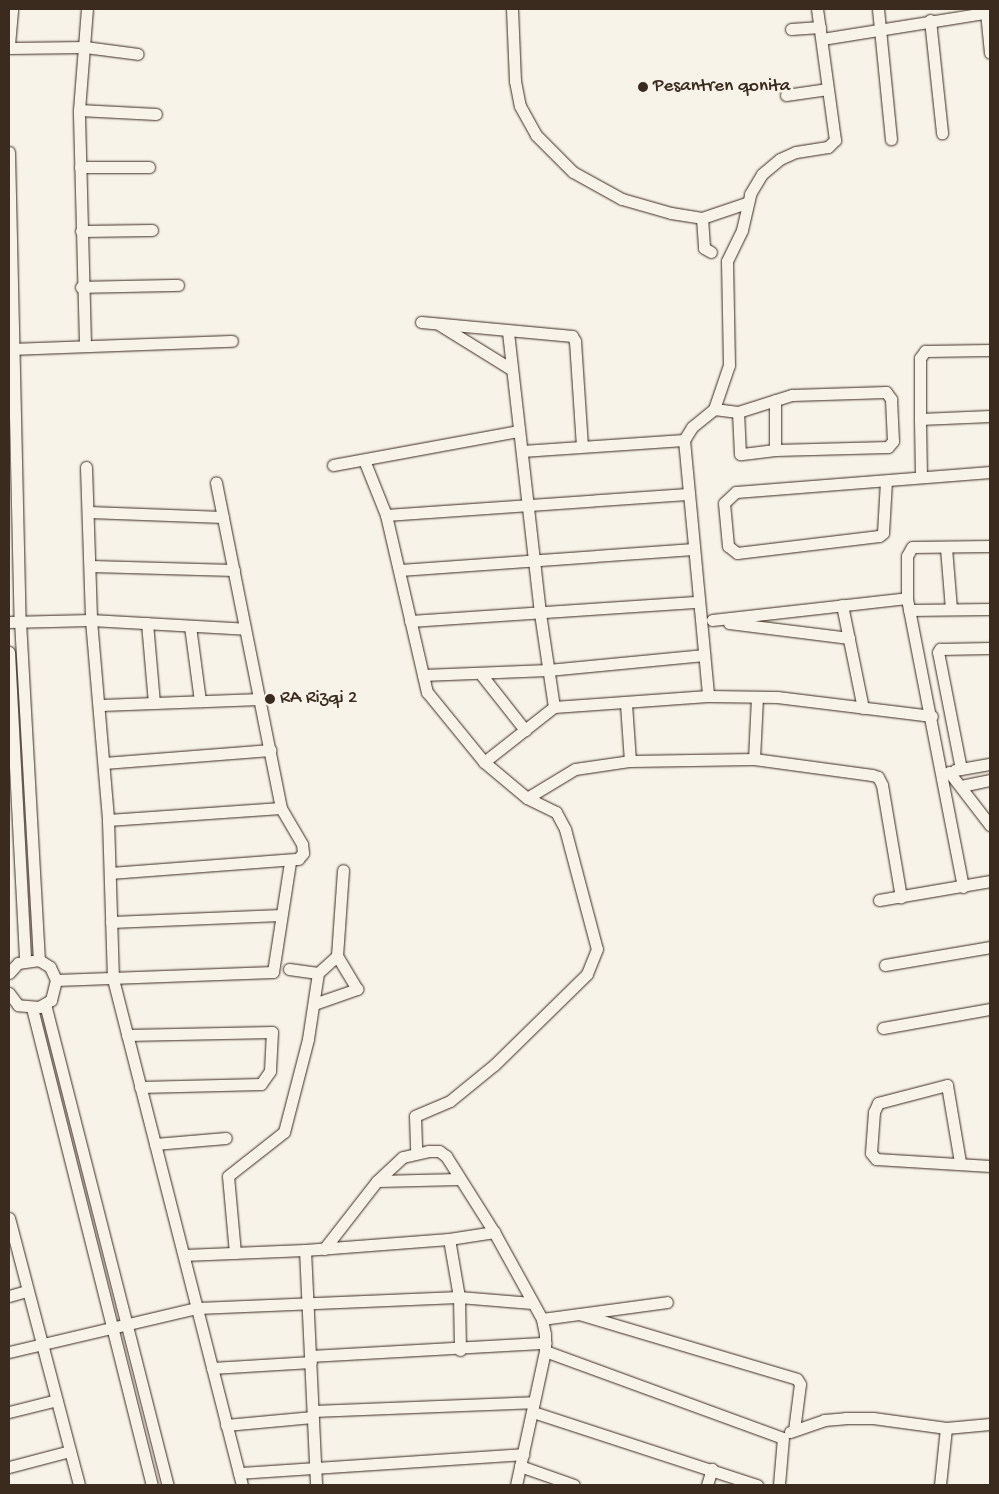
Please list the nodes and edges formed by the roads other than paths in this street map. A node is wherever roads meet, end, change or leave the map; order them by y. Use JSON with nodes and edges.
{"nodes":[{"id":1,"x":12,"y":9,"type":"edge"},
{"id":2,"x":87,"y":9,"type":"edge"},
{"id":3,"x":512,"y":9,"type":"edge"},
{"id":4,"x":817,"y":9,"type":"edge"},
{"id":5,"x":878,"y":9,"type":"edge"},
{"id":6,"x":988,"y":12,"type":"edge"},
{"id":7,"x":930,"y":20,"type":"junction"},
{"id":8,"x":820,"y":27,"type":"junction"},
{"id":9,"x":880,"y":28,"type":"junction"},
{"id":10,"x":791,"y":29,"type":"dead end"},
{"id":11,"x":822,"y":39,"type":"junction"},
{"id":12,"x":9,"y":46,"type":"edge"},
{"id":13,"x":85,"y":47,"type":"junction"},
{"id":14,"x":990,"y":53,"type":"edge"},
{"id":15,"x":138,"y":54,"type":"dead end"},
{"id":16,"x":828,"y":89,"type":"junction"},
{"id":17,"x":786,"y":96,"type":"dead end"},
{"id":18,"x":78,"y":110,"type":"junction"},
{"id":19,"x":156,"y":114,"type":"dead end"},
{"id":20,"x":942,"y":133,"type":"dead end"},
{"id":21,"x":891,"y":138,"type":"dead end"},
{"id":22,"x":9,"y":152,"type":"edge"},
{"id":23,"x":149,"y":167,"type":"dead end"},
{"id":24,"x":80,"y":168,"type":"junction"},
{"id":25,"x":746,"y":203,"type":"junction"},
{"id":26,"x":702,"y":218,"type":"junction"},
{"id":27,"x":152,"y":230,"type":"dead end"},
{"id":28,"x":81,"y":231,"type":"junction"},
{"id":29,"x":710,"y":252,"type":"dead end"},
{"id":30,"x":178,"y":285,"type":"dead end"},
{"id":31,"x":81,"y":287,"type":"junction"},
{"id":32,"x":421,"y":322,"type":"dead end"},
{"id":33,"x":438,"y":323,"type":"junction"},
{"id":34,"x":508,"y":331,"type":"junction"},
{"id":35,"x":232,"y":341,"type":"dead end"},
{"id":36,"x":85,"y":344,"type":"junction"},
{"id":37,"x":11,"y":349,"type":"edge"},
{"id":38,"x":990,"y":350,"type":"edge"},
{"id":39,"x":511,"y":369,"type":"junction"},
{"id":40,"x":775,"y":400,"type":"junction"},
{"id":41,"x":714,"y":409,"type":"junction"},
{"id":42,"x":738,"y":412,"type":"junction"},
{"id":43,"x":990,"y":416,"type":"edge"},
{"id":44,"x":920,"y":419,"type":"junction"},
{"id":45,"x":519,"y":431,"type":"junction"},
{"id":46,"x":684,"y":440,"type":"junction"},
{"id":47,"x":582,"y":446,"type":"junction"},
{"id":48,"x":775,"y":450,"type":"junction"},
{"id":49,"x":522,"y":451,"type":"junction"},
{"id":50,"x":364,"y":460,"type":"junction"},
{"id":51,"x":332,"y":465,"type":"dead end"},
{"id":52,"x":86,"y":467,"type":"dead end"},
{"id":53,"x":990,"y":472,"type":"edge"},
{"id":54,"x":921,"y":477,"type":"junction"},
{"id":55,"x":886,"y":481,"type":"junction"},
{"id":56,"x":216,"y":482,"type":"dead end"},
{"id":57,"x":687,"y":494,"type":"junction"},
{"id":58,"x":529,"y":507,"type":"junction"},
{"id":59,"x":89,"y":512,"type":"junction"},
{"id":60,"x":386,"y":515,"type":"junction"},
{"id":61,"x":222,"y":517,"type":"junction"},
{"id":62,"x":990,"y":546,"type":"edge"},
{"id":63,"x":946,"y":548,"type":"junction"},
{"id":64,"x":693,"y":549,"type":"junction"},
{"id":65,"x":534,"y":562,"type":"junction"},
{"id":66,"x":91,"y":566,"type":"junction"},
{"id":67,"x":234,"y":570,"type":"junction"},
{"id":68,"x":400,"y":570,"type":"junction"},
{"id":69,"x":907,"y":598,"type":"junction"},
{"id":70,"x":698,"y":602,"type":"junction"},
{"id":71,"x":842,"y":605,"type":"junction"},
{"id":72,"x":951,"y":609,"type":"junction"},
{"id":73,"x":990,"y":609,"type":"edge"},
{"id":74,"x":910,"y":610,"type":"junction"},
{"id":75,"x":540,"y":613,"type":"junction"},
{"id":76,"x":91,"y":620,"type":"junction"},
{"id":77,"x":410,"y":621,"type":"junction"},
{"id":78,"x":706,"y":621,"type":"junction"},
{"id":79,"x":15,"y":622,"type":"edge"},
{"id":80,"x":147,"y":623,"type":"junction"},
{"id":81,"x":190,"y":626,"type":"junction"},
{"id":82,"x":245,"y":629,"type":"junction"},
{"id":83,"x":849,"y":638,"type":"junction"},
{"id":84,"x":990,"y":648,"type":"edge"},
{"id":85,"x":9,"y":652,"type":"edge"},
{"id":86,"x":704,"y":655,"type":"junction"},
{"id":87,"x":548,"y":670,"type":"junction"},
{"id":88,"x":480,"y":673,"type":"junction"},
{"id":89,"x":423,"y":675,"type":"junction"},
{"id":90,"x":708,"y":696,"type":"junction"},
{"id":91,"x":757,"y":697,"type":"junction"},
{"id":92,"x":260,"y":699,"type":"junction"},
{"id":93,"x":200,"y":701,"type":"junction"},
{"id":94,"x":154,"y":703,"type":"junction"},
{"id":95,"x":626,"y":704,"type":"junction"},
{"id":96,"x":101,"y":705,"type":"junction"},
{"id":97,"x":554,"y":707,"type":"junction"},
{"id":98,"x":863,"y":708,"type":"junction"},
{"id":99,"x":932,"y":716,"type":"junction"},
{"id":100,"x":525,"y":730,"type":"junction"},
{"id":101,"x":270,"y":750,"type":"junction"},
{"id":102,"x":754,"y":759,"type":"junction"},
{"id":103,"x":484,"y":762,"type":"junction"},
{"id":104,"x":630,"y":762,"type":"junction"},
{"id":105,"x":104,"y":763,"type":"junction"},
{"id":106,"x":990,"y":764,"type":"edge"},
{"id":107,"x":961,"y":769,"type":"junction"},
{"id":108,"x":945,"y":772,"type":"junction"},
{"id":109,"x":990,"y":780,"type":"edge"},
{"id":110,"x":961,"y":786,"type":"junction"},
{"id":111,"x":527,"y":798,"type":"junction"},
{"id":112,"x":281,"y":808,"type":"junction"},
{"id":113,"x":108,"y":820,"type":"junction"},
{"id":114,"x":990,"y":825,"type":"edge"},
{"id":115,"x":290,"y":862,"type":"junction"},
{"id":116,"x":343,"y":870,"type":"dead end"},
{"id":117,"x":110,"y":873,"type":"junction"},
{"id":118,"x":990,"y":881,"type":"edge"},
{"id":119,"x":963,"y":887,"type":"junction"},
{"id":120,"x":901,"y":897,"type":"junction"},
{"id":121,"x":879,"y":900,"type":"dead end"},
{"id":122,"x":281,"y":915,"type":"junction"},
{"id":123,"x":110,"y":922,"type":"junction"},
{"id":124,"x":990,"y":947,"type":"edge"},
{"id":125,"x":337,"y":956,"type":"junction"},
{"id":126,"x":25,"y":960,"type":"junction"},
{"id":127,"x":38,"y":960,"type":"junction"},
{"id":128,"x":885,"y":965,"type":"dead end"},
{"id":129,"x":289,"y":969,"type":"dead end"},
{"id":130,"x":9,"y":973,"type":"edge"},
{"id":131,"x":318,"y":973,"type":"junction"},
{"id":132,"x":113,"y":979,"type":"junction"},
{"id":133,"x":56,"y":980,"type":"junction"},
{"id":134,"x":9,"y":993,"type":"edge"},
{"id":135,"x":45,"y":1004,"type":"junction"},
{"id":136,"x":314,"y":1004,"type":"junction"},
{"id":137,"x":32,"y":1008,"type":"junction"},
{"id":138,"x":990,"y":1009,"type":"edge"},
{"id":139,"x":883,"y":1028,"type":"dead end"},
{"id":140,"x":127,"y":1035,"type":"junction"},
{"id":141,"x":140,"y":1087,"type":"junction"},
{"id":142,"x":226,"y":1138,"type":"dead end"},
{"id":143,"x":154,"y":1144,"type":"junction"},
{"id":144,"x":416,"y":1153,"type":"junction"},
{"id":145,"x":960,"y":1162,"type":"junction"},
{"id":146,"x":990,"y":1166,"type":"edge"},
{"id":147,"x":458,"y":1179,"type":"junction"},
{"id":148,"x":377,"y":1181,"type":"junction"},
{"id":149,"x":9,"y":1218,"type":"edge"},
{"id":150,"x":494,"y":1232,"type":"junction"},
{"id":151,"x":449,"y":1239,"type":"junction"},
{"id":152,"x":324,"y":1248,"type":"junction"},
{"id":153,"x":305,"y":1250,"type":"junction"},
{"id":154,"x":235,"y":1253,"type":"junction"},
{"id":155,"x":184,"y":1255,"type":"junction"},
{"id":156,"x":27,"y":1291,"type":"junction"},
{"id":157,"x":9,"y":1296,"type":"edge"},
{"id":158,"x":459,"y":1297,"type":"junction"},
{"id":159,"x":308,"y":1301,"type":"junction"},
{"id":160,"x":667,"y":1302,"type":"dead end"},
{"id":161,"x":532,"y":1303,"type":"junction"},
{"id":162,"x":197,"y":1308,"type":"junction"},
{"id":163,"x":579,"y":1314,"type":"junction"},
{"id":164,"x":542,"y":1319,"type":"junction"},
{"id":165,"x":126,"y":1324,"type":"junction"},
{"id":166,"x":112,"y":1327,"type":"junction"},
{"id":167,"x":41,"y":1344,"type":"junction"},
{"id":168,"x":546,"y":1347,"type":"junction"},
{"id":169,"x":460,"y":1350,"type":"junction"},
{"id":170,"x":9,"y":1352,"type":"edge"},
{"id":171,"x":311,"y":1359,"type":"junction"},
{"id":172,"x":212,"y":1368,"type":"junction"},
{"id":173,"x":57,"y":1400,"type":"junction"},
{"id":174,"x":534,"y":1407,"type":"junction"},
{"id":175,"x":9,"y":1412,"type":"edge"},
{"id":176,"x":313,"y":1414,"type":"junction"},
{"id":177,"x":990,"y":1424,"type":"edge"},
{"id":178,"x":226,"y":1425,"type":"junction"},
{"id":179,"x":946,"y":1428,"type":"junction"},
{"id":180,"x":794,"y":1430,"type":"junction"},
{"id":181,"x":783,"y":1438,"type":"junction"},
{"id":182,"x":70,"y":1451,"type":"junction"},
{"id":183,"x":523,"y":1454,"type":"junction"},
{"id":184,"x":520,"y":1466,"type":"junction"},
{"id":185,"x":9,"y":1467,"type":"edge"},
{"id":186,"x":315,"y":1468,"type":"junction"},
{"id":187,"x":712,"y":1469,"type":"junction"},
{"id":188,"x":239,"y":1473,"type":"junction"},
{"id":189,"x":79,"y":1485,"type":"edge"},
{"id":190,"x":152,"y":1485,"type":"edge"},
{"id":191,"x":168,"y":1485,"type":"edge"},
{"id":192,"x":242,"y":1485,"type":"edge"},
{"id":193,"x":316,"y":1485,"type":"edge"},
{"id":194,"x":516,"y":1485,"type":"edge"},
{"id":195,"x":574,"y":1485,"type":"edge"},
{"id":196,"x":707,"y":1485,"type":"edge"},
{"id":197,"x":757,"y":1485,"type":"edge"},
{"id":198,"x":778,"y":1485,"type":"edge"},
{"id":199,"x":940,"y":1485,"type":"edge"}],
"edges":[{"from":1,"to":12,"type":"street"},
{"from":2,"to":13,"type":"street"},
{"from":3,"to":26,"type":"street"},
{"from":4,"to":8,"type":"street"},
{"from":5,"to":9,"type":"street"},
{"from":6,"to":7,"type":"street"},
{"from":6,"to":14,"type":"street"},
{"from":7,"to":9,"type":"street"},
{"from":7,"to":20,"type":"street"},
{"from":8,"to":10,"type":"street"},
{"from":8,"to":11,"type":"street"},
{"from":9,"to":11,"type":"street"},
{"from":9,"to":21,"type":"street"},
{"from":11,"to":16,"type":"street"},
{"from":12,"to":13,"type":"street"},
{"from":13,"to":15,"type":"street"},
{"from":13,"to":18,"type":"street"},
{"from":16,"to":17,"type":"street"},
{"from":16,"to":25,"type":"street"},
{"from":18,"to":19,"type":"street"},
{"from":18,"to":24,"type":"street"},
{"from":22,"to":37,"type":"street"},
{"from":23,"to":24,"type":"street"},
{"from":24,"to":28,"type":"street"},
{"from":25,"to":26,"type":"street"},
{"from":25,"to":41,"type":"street"},
{"from":26,"to":29,"type":"street"},
{"from":27,"to":28,"type":"street"},
{"from":28,"to":31,"type":"street"},
{"from":30,"to":31,"type":"street"},
{"from":31,"to":36,"type":"street"},
{"from":32,"to":33,"type":"street"},
{"from":33,"to":34,"type":"street"},
{"from":33,"to":39,"type":"street"},
{"from":34,"to":39,"type":"street"},
{"from":34,"to":47,"type":"street"},
{"from":35,"to":36,"type":"street"},
{"from":36,"to":37,"type":"street"},
{"from":37,"to":79,"type":"street"},
{"from":38,"to":44,"type":"street"},
{"from":39,"to":45,"type":"street"},
{"from":40,"to":42,"type":"street"},
{"from":40,"to":48,"type":"street"},
{"from":40,"to":48,"type":"street"},
{"from":41,"to":42,"type":"street"},
{"from":41,"to":46,"type":"street"},
{"from":42,"to":48,"type":"street"},
{"from":43,"to":44,"type":"street"},
{"from":44,"to":54,"type":"street"},
{"from":45,"to":49,"type":"street"},
{"from":45,"to":50,"type":"street"},
{"from":46,"to":47,"type":"street"},
{"from":46,"to":57,"type":"street"},
{"from":47,"to":49,"type":"street"},
{"from":49,"to":58,"type":"street"},
{"from":50,"to":51,"type":"street"},
{"from":50,"to":60,"type":"street"},
{"from":52,"to":59,"type":"street"},
{"from":53,"to":54,"type":"street"},
{"from":54,"to":55,"type":"street"},
{"from":55,"to":55,"type":"street"},
{"from":56,"to":61,"type":"street"},
{"from":57,"to":58,"type":"street"},
{"from":57,"to":64,"type":"street"},
{"from":58,"to":60,"type":"street"},
{"from":58,"to":65,"type":"street"},
{"from":59,"to":61,"type":"street"},
{"from":59,"to":66,"type":"street"},
{"from":60,"to":68,"type":"street"},
{"from":61,"to":67,"type":"street"},
{"from":62,"to":63,"type":"street"},
{"from":63,"to":69,"type":"street"},
{"from":63,"to":72,"type":"street"},
{"from":64,"to":65,"type":"street"},
{"from":64,"to":70,"type":"street"},
{"from":65,"to":68,"type":"street"},
{"from":65,"to":75,"type":"street"},
{"from":66,"to":67,"type":"street"},
{"from":66,"to":76,"type":"street"},
{"from":67,"to":82,"type":"street"},
{"from":68,"to":77,"type":"street"},
{"from":69,"to":71,"type":"street"},
{"from":69,"to":74,"type":"street"},
{"from":70,"to":75,"type":"street"},
{"from":70,"to":78,"type":"street"},
{"from":71,"to":78,"type":"street"},
{"from":71,"to":83,"type":"street"},
{"from":72,"to":73,"type":"street"},
{"from":72,"to":74,"type":"street"},
{"from":74,"to":99,"type":"street"},
{"from":75,"to":77,"type":"street"},
{"from":75,"to":87,"type":"street"},
{"from":76,"to":79,"type":"street"},
{"from":76,"to":80,"type":"street"},
{"from":76,"to":96,"type":"street"},
{"from":77,"to":89,"type":"street"},
{"from":78,"to":83,"type":"street"},
{"from":78,"to":86,"type":"street"},
{"from":79,"to":127,"type":"street"},
{"from":80,"to":81,"type":"street"},
{"from":80,"to":94,"type":"street"},
{"from":81,"to":82,"type":"street"},
{"from":81,"to":93,"type":"street"},
{"from":82,"to":92,"type":"street"},
{"from":83,"to":98,"type":"street"},
{"from":84,"to":107,"type":"street"},
{"from":85,"to":126,"type":"street"},
{"from":86,"to":87,"type":"street"},
{"from":86,"to":90,"type":"street"},
{"from":87,"to":88,"type":"street"},
{"from":87,"to":97,"type":"street"},
{"from":88,"to":89,"type":"street"},
{"from":88,"to":100,"type":"street"},
{"from":89,"to":103,"type":"street"},
{"from":90,"to":91,"type":"street"},
{"from":90,"to":95,"type":"street"},
{"from":91,"to":98,"type":"street"},
{"from":91,"to":102,"type":"street"},
{"from":92,"to":93,"type":"street"},
{"from":92,"to":101,"type":"street"},
{"from":93,"to":94,"type":"street"},
{"from":94,"to":96,"type":"street"},
{"from":95,"to":97,"type":"street"},
{"from":95,"to":104,"type":"street"},
{"from":96,"to":105,"type":"street"},
{"from":97,"to":100,"type":"street"},
{"from":98,"to":99,"type":"street"},
{"from":99,"to":108,"type":"street"},
{"from":100,"to":103,"type":"street"},
{"from":101,"to":105,"type":"street"},
{"from":101,"to":112,"type":"street"},
{"from":102,"to":104,"type":"street"},
{"from":102,"to":120,"type":"street"},
{"from":103,"to":111,"type":"street"},
{"from":104,"to":111,"type":"street"},
{"from":105,"to":113,"type":"street"},
{"from":106,"to":107,"type":"street"},
{"from":107,"to":108,"type":"street"},
{"from":108,"to":110,"type":"street"},
{"from":108,"to":119,"type":"street"},
{"from":109,"to":110,"type":"street"},
{"from":110,"to":114,"type":"street"},
{"from":111,"to":144,"type":"street"},
{"from":112,"to":113,"type":"street"},
{"from":112,"to":115,"type":"street"},
{"from":113,"to":117,"type":"street"},
{"from":115,"to":117,"type":"street"},
{"from":115,"to":122,"type":"street"},
{"from":116,"to":125,"type":"street"},
{"from":117,"to":123,"type":"street"},
{"from":118,"to":119,"type":"street"},
{"from":119,"to":120,"type":"street"},
{"from":120,"to":121,"type":"street"},
{"from":122,"to":123,"type":"street"},
{"from":122,"to":132,"type":"street"},
{"from":123,"to":132,"type":"street"},
{"from":124,"to":128,"type":"street"},
{"from":125,"to":131,"type":"street"},
{"from":125,"to":136,"type":"street"},
{"from":126,"to":127,"type":"street"},
{"from":126,"to":130,"type":"street"},
{"from":127,"to":133,"type":"street"},
{"from":129,"to":131,"type":"street"},
{"from":131,"to":136,"type":"street"},
{"from":132,"to":133,"type":"street"},
{"from":132,"to":140,"type":"street"},
{"from":133,"to":135,"type":"street"},
{"from":134,"to":137,"type":"street"},
{"from":135,"to":137,"type":"street"},
{"from":135,"to":165,"type":"street"},
{"from":136,"to":154,"type":"street"},
{"from":137,"to":166,"type":"street"},
{"from":138,"to":139,"type":"street"},
{"from":140,"to":141,"type":"street"},
{"from":140,"to":141,"type":"street"},
{"from":141,"to":143,"type":"street"},
{"from":142,"to":143,"type":"street"},
{"from":143,"to":155,"type":"street"},
{"from":144,"to":147,"type":"street"},
{"from":144,"to":148,"type":"street"},
{"from":145,"to":145,"type":"street"},
{"from":145,"to":146,"type":"street"},
{"from":147,"to":148,"type":"street"},
{"from":147,"to":150,"type":"street"},
{"from":148,"to":152,"type":"street"},
{"from":149,"to":156,"type":"street"},
{"from":150,"to":151,"type":"street"},
{"from":150,"to":161,"type":"street"},
{"from":151,"to":152,"type":"street"},
{"from":151,"to":158,"type":"street"},
{"from":152,"to":153,"type":"street"},
{"from":153,"to":154,"type":"street"},
{"from":153,"to":159,"type":"street"},
{"from":154,"to":155,"type":"street"},
{"from":155,"to":162,"type":"street"},
{"from":156,"to":157,"type":"street"},
{"from":156,"to":167,"type":"street"},
{"from":158,"to":159,"type":"street"},
{"from":158,"to":161,"type":"street"},
{"from":158,"to":169,"type":"street"},
{"from":159,"to":162,"type":"street"},
{"from":159,"to":171,"type":"street"},
{"from":160,"to":163,"type":"street"},
{"from":161,"to":164,"type":"street"},
{"from":162,"to":165,"type":"street"},
{"from":162,"to":172,"type":"street"},
{"from":163,"to":164,"type":"street"},
{"from":163,"to":180,"type":"street"},
{"from":164,"to":168,"type":"street"},
{"from":165,"to":166,"type":"street"},
{"from":165,"to":191,"type":"street"},
{"from":166,"to":167,"type":"street"},
{"from":166,"to":190,"type":"street"},
{"from":167,"to":170,"type":"street"},
{"from":167,"to":173,"type":"street"},
{"from":168,"to":169,"type":"street"},
{"from":168,"to":174,"type":"street"},
{"from":168,"to":181,"type":"street"},
{"from":169,"to":171,"type":"street"},
{"from":171,"to":172,"type":"street"},
{"from":171,"to":176,"type":"street"},
{"from":172,"to":178,"type":"street"},
{"from":173,"to":175,"type":"street"},
{"from":173,"to":182,"type":"street"},
{"from":174,"to":176,"type":"street"},
{"from":174,"to":183,"type":"street"},
{"from":174,"to":187,"type":"street"},
{"from":176,"to":178,"type":"street"},
{"from":176,"to":186,"type":"street"},
{"from":177,"to":179,"type":"street"},
{"from":178,"to":188,"type":"street"},
{"from":179,"to":180,"type":"street"},
{"from":179,"to":199,"type":"street"},
{"from":180,"to":181,"type":"street"},
{"from":181,"to":198,"type":"street"},
{"from":182,"to":185,"type":"street"},
{"from":182,"to":189,"type":"street"},
{"from":183,"to":184,"type":"street"},
{"from":183,"to":186,"type":"street"},
{"from":184,"to":194,"type":"street"},
{"from":184,"to":195,"type":"street"},
{"from":186,"to":188,"type":"street"},
{"from":186,"to":193,"type":"street"},
{"from":187,"to":196,"type":"street"},
{"from":187,"to":197,"type":"street"},
{"from":188,"to":192,"type":"street"}]}
